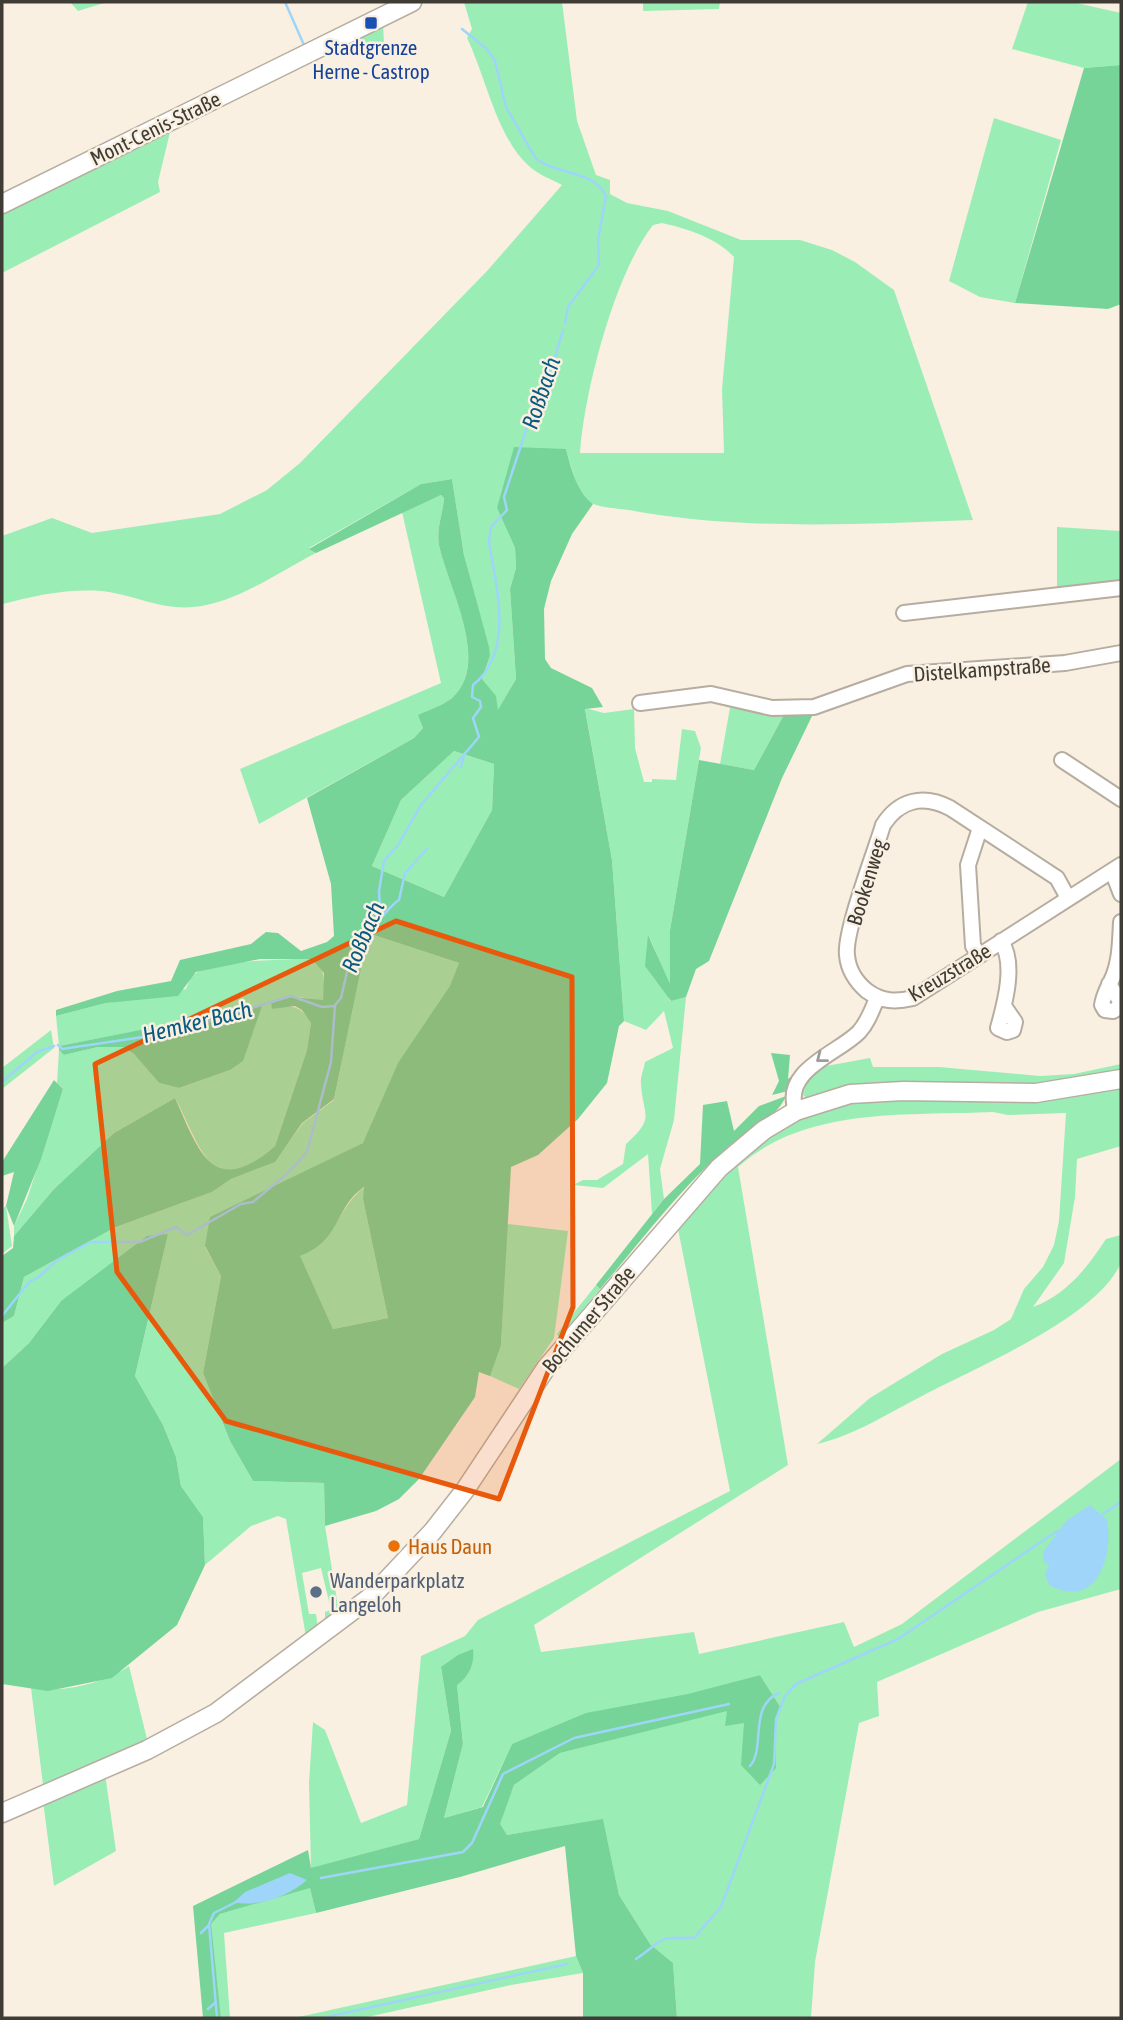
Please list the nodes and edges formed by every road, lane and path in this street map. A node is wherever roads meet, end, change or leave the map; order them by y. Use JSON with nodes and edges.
{"nodes":[{"id":1,"x":412,"y":2,"type":"edge"},
{"id":2,"x":2,"y":204,"type":"edge"},
{"id":3,"x":1121,"y":588,"type":"edge"},
{"id":4,"x":904,"y":613,"type":"dead end"},
{"id":5,"x":1121,"y":653,"type":"edge"},
{"id":6,"x":640,"y":703,"type":"dead end"},
{"id":7,"x":1062,"y":760,"type":"dead end"},
{"id":8,"x":1121,"y":799,"type":"edge"},
{"id":9,"x":980,"y":828,"type":"junction"},
{"id":10,"x":1117,"y":869,"type":"edge"},
{"id":11,"x":1121,"y":894,"type":"edge"},
{"id":12,"x":1068,"y":898,"type":"junction"},
{"id":13,"x":1121,"y":922,"type":"edge"},
{"id":14,"x":1000,"y":941,"type":"junction"},
{"id":15,"x":979,"y":955,"type":"junction"},
{"id":16,"x":1109,"y":984,"type":"dead end"},
{"id":17,"x":877,"y":998,"type":"junction"},
{"id":18,"x":1004,"y":1006,"type":"dead end"},
{"id":19,"x":1121,"y":1079,"type":"edge"},
{"id":20,"x":796,"y":1111,"type":"junction"},
{"id":21,"x":2,"y":1814,"type":"edge"}],
"edges":[{"from":1,"to":2,"type":"main road","name":"Mont-Cenis-Straße"},
{"from":3,"to":4,"type":"street"},
{"from":5,"to":6,"type":"street","name":"Distelkampstraße"},
{"from":7,"to":8,"type":"street"},
{"from":9,"to":12,"type":"street","name":"Bookenweg"},
{"from":9,"to":15,"type":"street"},
{"from":9,"to":17,"type":"street","name":"Bookenweg"},
{"from":10,"to":11,"type":"street","name":"Kreuzstraße"},
{"from":10,"to":12,"type":"street","name":"Kreuzstraße"},
{"from":12,"to":14,"type":"street","name":"Kreuzstraße"},
{"from":13,"to":16,"type":"street"},
{"from":14,"to":15,"type":"street","name":"Kreuzstraße"},
{"from":14,"to":18,"type":"street","name":"Kreuzstraße"},
{"from":15,"to":17,"type":"street","name":"Kreuzstraße"},
{"from":17,"to":20,"type":"street","name":"Kreuzstraße","one_way":true},
{"from":19,"to":20,"type":"main road","name":"Bochumer Straße"},
{"from":20,"to":21,"type":"main road","name":"Bochumer Straße"}]}
